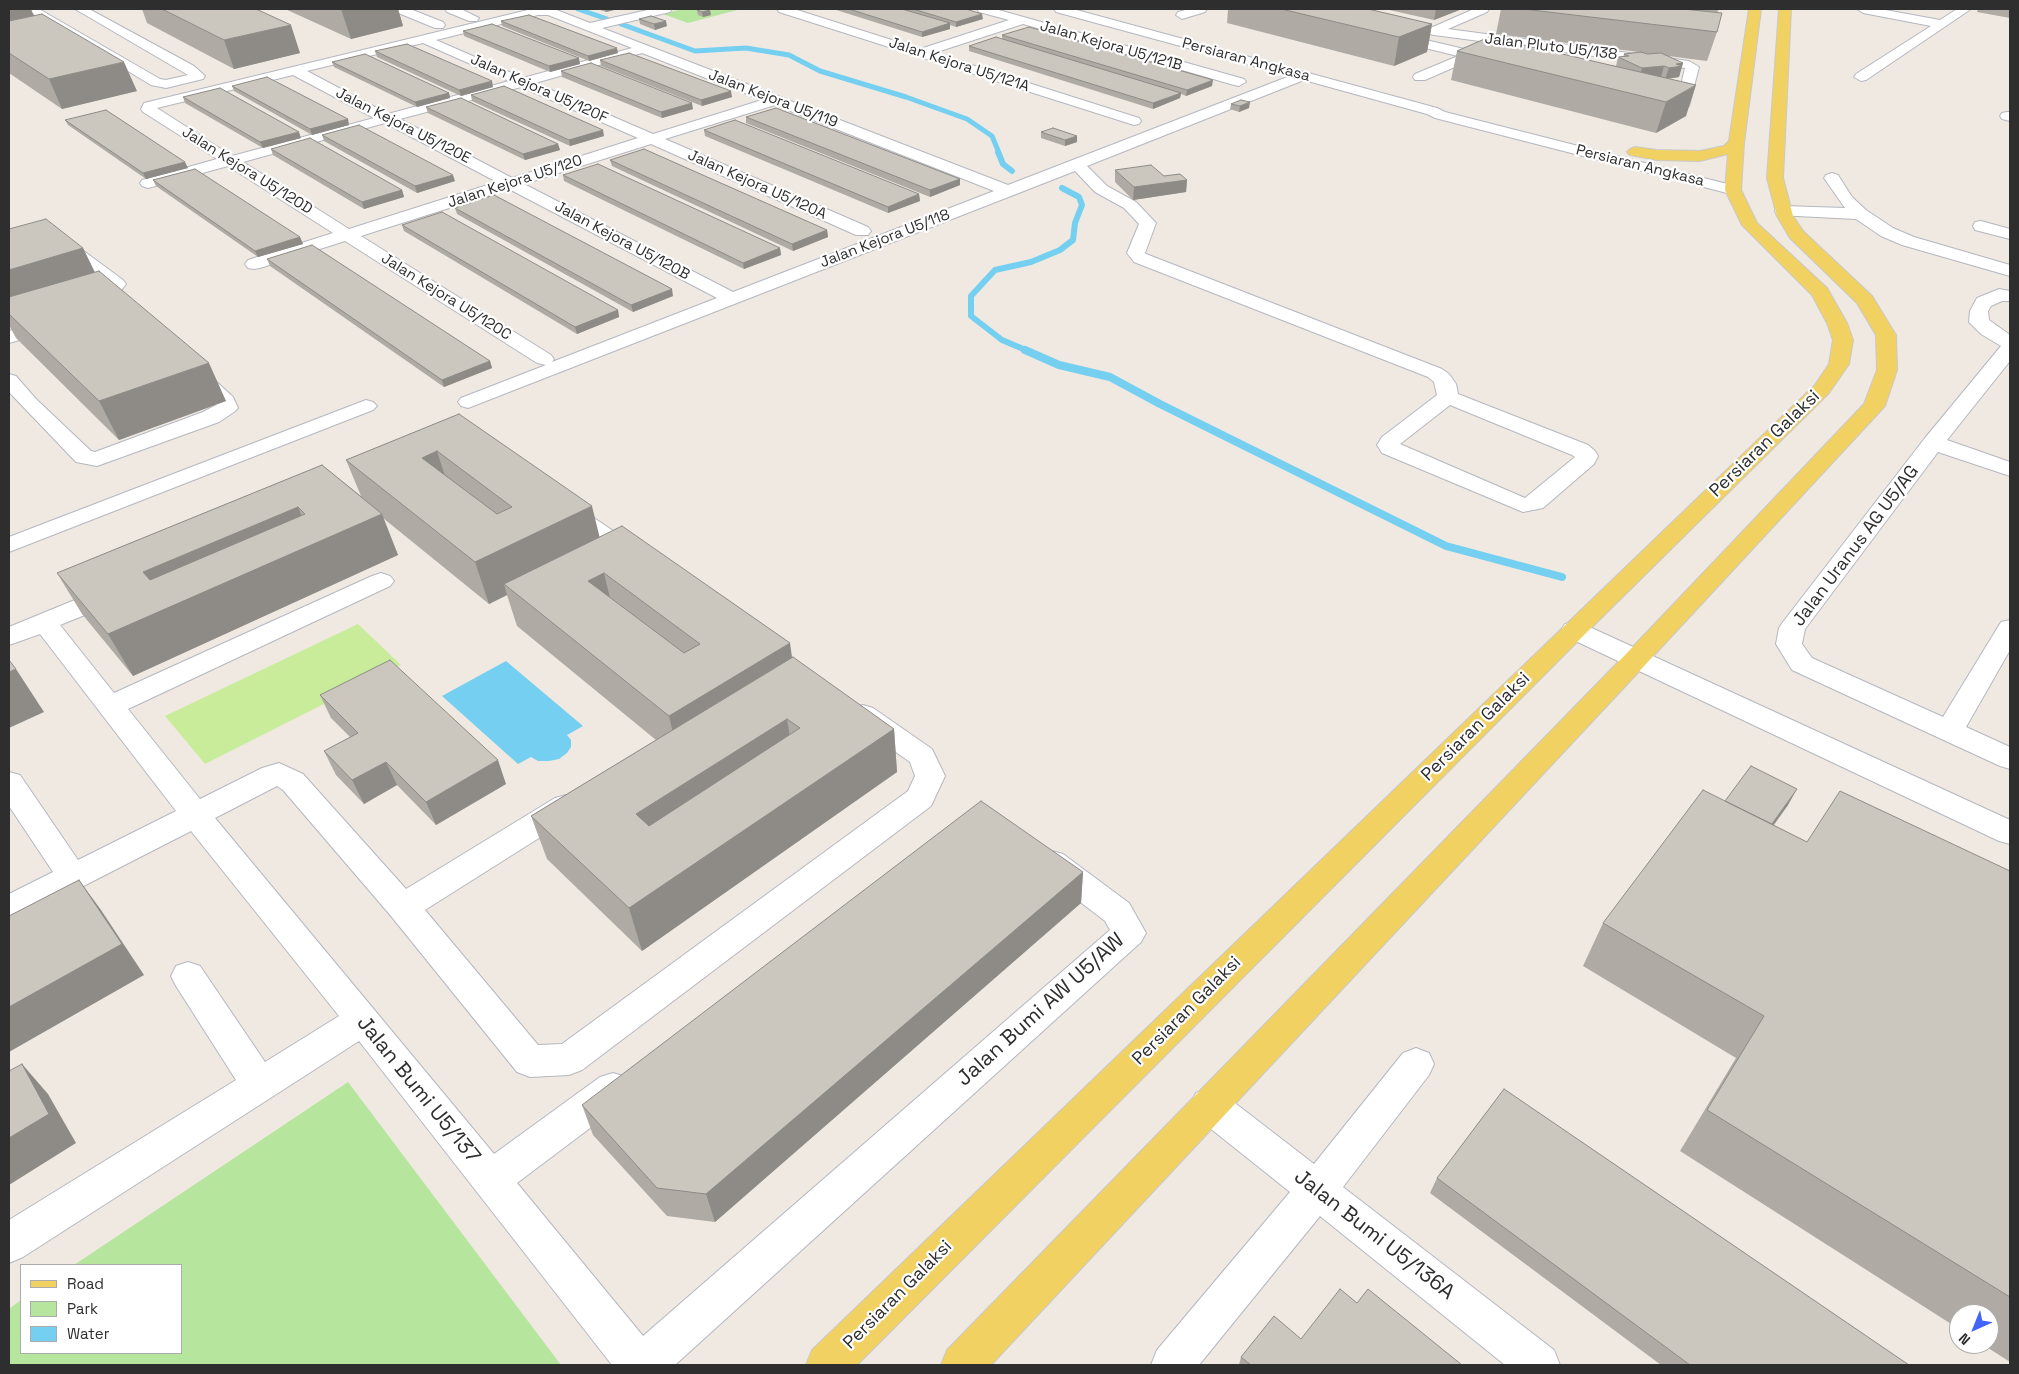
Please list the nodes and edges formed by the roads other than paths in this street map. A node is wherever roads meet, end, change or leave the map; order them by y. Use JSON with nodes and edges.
{"nodes":[{"id":1,"x":31,"y":9,"type":"edge"},
{"id":2,"x":400,"y":9,"type":"edge"},
{"id":3,"x":451,"y":9,"type":"edge"},
{"id":4,"x":510,"y":9,"type":"edge"},
{"id":5,"x":666,"y":9,"type":"edge"},
{"id":6,"x":783,"y":9,"type":"edge"},
{"id":7,"x":983,"y":9,"type":"edge"},
{"id":8,"x":1060,"y":9,"type":"edge"},
{"id":9,"x":1201,"y":9,"type":"edge"},
{"id":10,"x":1340,"y":9,"type":"edge"},
{"id":11,"x":1483,"y":9,"type":"edge"},
{"id":12,"x":1755,"y":9,"type":"edge"},
{"id":13,"x":1785,"y":9,"type":"edge"},
{"id":14,"x":1863,"y":9,"type":"edge"},
{"id":15,"x":1966,"y":9,"type":"edge"},
{"id":16,"x":85,"y":11,"type":"edge"},
{"id":17,"x":1182,"y":15,"type":"dead end"},
{"id":18,"x":1023,"y":20,"type":"junction"},
{"id":19,"x":52,"y":21,"type":"junction"},
{"id":20,"x":478,"y":21,"type":"junction"},
{"id":21,"x":1942,"y":24,"type":"junction"},
{"id":22,"x":439,"y":25,"type":"junction"},
{"id":23,"x":590,"y":27,"type":"junction"},
{"id":24,"x":1434,"y":31,"type":"junction"},
{"id":25,"x":502,"y":32,"type":"edge"},
{"id":26,"x":1375,"y":32,"type":"edge"},
{"id":27,"x":1480,"y":38,"type":"junction"},
{"id":28,"x":424,"y":39,"type":"junction"},
{"id":29,"x":360,"y":49,"type":"junction"},
{"id":30,"x":646,"y":49,"type":"junction"},
{"id":31,"x":920,"y":53,"type":"junction"},
{"id":32,"x":1471,"y":55,"type":"junction"},
{"id":33,"x":567,"y":58,"type":"edge"},
{"id":34,"x":378,"y":62,"type":"edge"},
{"id":35,"x":1565,"y":62,"type":"edge"},
{"id":36,"x":1507,"y":63,"type":"edge"},
{"id":37,"x":586,"y":65,"type":"junction"},
{"id":38,"x":294,"y":70,"type":"junction"},
{"id":39,"x":603,"y":72,"type":"edge"},
{"id":40,"x":1303,"y":76,"type":"junction"},
{"id":41,"x":1420,"y":77,"type":"dead end"},
{"id":42,"x":1861,"y":77,"type":"dead end"},
{"id":43,"x":523,"y":82,"type":"junction"},
{"id":44,"x":1239,"y":82,"type":"dead end"},
{"id":45,"x":219,"y":89,"type":"junction"},
{"id":46,"x":439,"y":92,"type":"edge"},
{"id":47,"x":1657,"y":99,"type":"edge"},
{"id":48,"x":457,"y":100,"type":"junction"},
{"id":49,"x":775,"y":100,"type":"junction"},
{"id":50,"x":243,"y":103,"type":"edge"},
{"id":51,"x":1089,"y":107,"type":"junction"},
{"id":52,"x":474,"y":108,"type":"edge"},
{"id":53,"x":700,"y":111,"type":"dead end"},
{"id":54,"x":1432,"y":111,"type":"junction"},
{"id":55,"x":388,"y":118,"type":"junction"},
{"id":56,"x":717,"y":118,"type":"junction"},
{"id":57,"x":1134,"y":121,"type":"dead end"},
{"id":58,"x":1086,"y":122,"type":"dead end"},
{"id":59,"x":735,"y":126,"type":"edge"},
{"id":60,"x":292,"y":131,"type":"edge"},
{"id":61,"x":1112,"y":135,"type":"dead end"},
{"id":62,"x":653,"y":138,"type":"junction"},
{"id":63,"x":308,"y":140,"type":"junction"},
{"id":64,"x":1130,"y":143,"type":"junction"},
{"id":65,"x":1736,"y":143,"type":"junction"},
{"id":66,"x":326,"y":150,"type":"edge"},
{"id":67,"x":566,"y":152,"type":"dead end"},
{"id":68,"x":1635,"y":152,"type":"junction"},
{"id":69,"x":583,"y":160,"type":"junction"},
{"id":70,"x":230,"y":161,"type":"junction"},
{"id":71,"x":1077,"y":164,"type":"junction"},
{"id":72,"x":601,"y":169,"type":"edge"},
{"id":73,"x":1832,"y":178,"type":"dead end"},
{"id":74,"x":148,"y":183,"type":"dead end"},
{"id":75,"x":512,"y":183,"type":"junction"},
{"id":76,"x":1742,"y":187,"type":"junction"},
{"id":77,"x":1008,"y":191,"type":"junction"},
{"id":78,"x":412,"y":199,"type":"dead end"},
{"id":79,"x":429,"y":209,"type":"junction"},
{"id":80,"x":1860,"y":214,"type":"junction"},
{"id":81,"x":1778,"y":217,"type":"junction"},
{"id":82,"x":446,"y":219,"type":"edge"},
{"id":83,"x":1981,"y":226,"type":"dead end"},
{"id":84,"x":862,"y":231,"type":"dead end"},
{"id":85,"x":2010,"y":234,"type":"edge"},
{"id":86,"x":348,"y":235,"type":"junction"},
{"id":87,"x":254,"y":264,"type":"dead end"},
{"id":88,"x":9,"y":265,"type":"edge"},
{"id":89,"x":2010,"y":271,"type":"edge"},
{"id":90,"x":2010,"y":296,"type":"edge"},
{"id":91,"x":732,"y":299,"type":"junction"},
{"id":92,"x":70,"y":301,"type":"edge"},
{"id":93,"x":44,"y":309,"type":"edge"},
{"id":94,"x":9,"y":320,"type":"edge"},
{"id":95,"x":67,"y":320,"type":"edge"},
{"id":96,"x":9,"y":337,"type":"edge"},
{"id":97,"x":2010,"y":343,"type":"edge"},
{"id":98,"x":2010,"y":348,"type":"edge"},
{"id":99,"x":544,"y":359,"type":"dead end"},
{"id":100,"x":183,"y":362,"type":"edge"},
{"id":101,"x":9,"y":380,"type":"edge"},
{"id":102,"x":1448,"y":397,"type":"junction"},
{"id":103,"x":468,"y":402,"type":"dead end"},
{"id":104,"x":30,"y":403,"type":"junction"},
{"id":105,"x":366,"y":406,"type":"dead end"},
{"id":106,"x":9,"y":411,"type":"edge"},
{"id":107,"x":1933,"y":443,"type":"junction"},
{"id":108,"x":2010,"y":469,"type":"edge"},
{"id":109,"x":547,"y":496,"type":"edge"},
{"id":110,"x":9,"y":520,"type":"edge"},
{"id":111,"x":16,"y":542,"type":"edge"},
{"id":112,"x":653,"y":569,"type":"edge"},
{"id":113,"x":381,"y":581,"type":"dead end"},
{"id":114,"x":136,"y":584,"type":"edge"},
{"id":115,"x":44,"y":622,"type":"junction"},
{"id":116,"x":2010,"y":628,"type":"edge"},
{"id":117,"x":1574,"y":630,"type":"junction"},
{"id":118,"x":9,"y":637,"type":"edge"},
{"id":119,"x":1636,"y":659,"type":"junction"},
{"id":120,"x":840,"y":700,"type":"edge"},
{"id":121,"x":110,"y":706,"type":"junction"},
{"id":122,"x":1949,"y":731,"type":"junction"},
{"id":123,"x":2010,"y":759,"type":"edge"},
{"id":124,"x":9,"y":783,"type":"edge"},
{"id":125,"x":587,"y":793,"type":"edge"},
{"id":126,"x":196,"y":816,"type":"junction"},
{"id":127,"x":2010,"y":833,"type":"edge"},
{"id":128,"x":1023,"y":842,"type":"edge"},
{"id":129,"x":73,"y":877,"type":"junction"},
{"id":130,"x":403,"y":907,"type":"junction"},
{"id":131,"x":9,"y":909,"type":"edge"},
{"id":132,"x":188,"y":976,"type":"dead end"},
{"id":133,"x":363,"y":1020,"type":"junction"},
{"id":134,"x":1416,"y":1064,"type":"dead end"},
{"id":135,"x":642,"y":1068,"type":"edge"},
{"id":136,"x":259,"y":1085,"type":"junction"},
{"id":137,"x":1209,"y":1105,"type":"junction"},
{"id":138,"x":490,"y":1180,"type":"junction"},
{"id":139,"x":1317,"y":1190,"type":"junction"},
{"id":140,"x":9,"y":1243,"type":"edge"},
{"id":141,"x":639,"y":1365,"type":"edge"},
{"id":142,"x":644,"y":1365,"type":"edge"},
{"id":143,"x":827,"y":1365,"type":"edge"},
{"id":144,"x":962,"y":1365,"type":"edge"},
{"id":145,"x":1172,"y":1365,"type":"edge"},
{"id":146,"x":1539,"y":1365,"type":"edge"}],
"edges":[{"from":1,"to":19,"type":"street"},
{"from":2,"to":22,"type":"street"},
{"from":3,"to":20,"type":"street"},
{"from":4,"to":20,"type":"street"},
{"from":5,"to":23,"type":"street"},
{"from":6,"to":31,"type":"street","name":"Jalan Kejora U5/121A"},
{"from":7,"to":18,"type":"street","name":"Jalan Kejora U5/121B"},
{"from":8,"to":40,"type":"street","name":"Persiaran Angkasa"},
{"from":9,"to":17,"type":"street"},
{"from":10,"to":24,"type":"street","name":"Jalan Pluto U5/138"},
{"from":11,"to":24,"type":"street","name":"Jalan Pluto U5/138"},
{"from":12,"to":65,"type":"main road","name":"Persiaran Galaksi"},
{"from":13,"to":81,"type":"main road"},
{"from":14,"to":21,"type":"street"},
{"from":15,"to":21,"type":"street"},
{"from":16,"to":19,"type":"street"},
{"from":16,"to":19,"type":"street"},
{"from":18,"to":31,"type":"street"},
{"from":18,"to":44,"type":"street","name":"Jalan Kejora U5/121B"},
{"from":20,"to":22,"type":"street"},
{"from":20,"to":23,"type":"street","name":"Jalan Kejora U5/119"},
{"from":20,"to":25,"type":"street"},
{"from":20,"to":28,"type":"street"},
{"from":21,"to":42,"type":"street"},
{"from":22,"to":29,"type":"street"},
{"from":23,"to":30,"type":"street","name":"Jalan Kejora U5/119"},
{"from":24,"to":27,"type":"street","name":"Jalan Pluto U5/138"},
{"from":26,"to":32,"type":"street","name":"Jalan Pluto U5/138"},
{"from":27,"to":35,"type":"street"},
{"from":27,"to":47,"type":"street","name":"Jalan Pluto U5/138"},
{"from":28,"to":29,"type":"street"},
{"from":28,"to":43,"type":"street","name":"Jalan Kejora U5/120F"},
{"from":29,"to":34,"type":"street"},
{"from":29,"to":38,"type":"street"},
{"from":30,"to":37,"type":"street"},
{"from":30,"to":49,"type":"street","name":"Jalan Kejora U5/119"},
{"from":31,"to":51,"type":"street","name":"Jalan Kejora U5/121A"},
{"from":32,"to":36,"type":"street","name":"Jalan Pluto U5/138"},
{"from":32,"to":41,"type":"street"},
{"from":33,"to":37,"type":"street"},
{"from":37,"to":39,"type":"street"},
{"from":37,"to":43,"type":"street"},
{"from":38,"to":45,"type":"street"},
{"from":38,"to":55,"type":"street","name":"Jalan Kejora U5/120E"},
{"from":40,"to":54,"type":"street","name":"Persiaran Angkasa"},
{"from":40,"to":64,"type":"street","name":"Jalan Kejora U5/118"},
{"from":43,"to":48,"type":"street"},
{"from":43,"to":62,"type":"street","name":"Jalan Kejora U5/120F"},
{"from":45,"to":50,"type":"street"},
{"from":45,"to":70,"type":"street","name":"Jalan Kejora U5/120D"},
{"from":46,"to":48,"type":"street"},
{"from":48,"to":52,"type":"street"},
{"from":48,"to":55,"type":"street"},
{"from":49,"to":56,"type":"street","name":"Jalan Kejora U5/120"},
{"from":49,"to":77,"type":"street","name":"Jalan Kejora U5/119"},
{"from":51,"to":57,"type":"street","name":"Jalan Kejora U5/121A"},
{"from":51,"to":58,"type":"street"},
{"from":53,"to":56,"type":"street"},
{"from":54,"to":68,"type":"street","name":"Persiaran Angkasa"},
{"from":54,"to":76,"type":"street","name":"Persiaran Angkasa"},
{"from":55,"to":63,"type":"street"},
{"from":55,"to":75,"type":"street","name":"Jalan Kejora U5/120E"},
{"from":56,"to":59,"type":"street"},
{"from":56,"to":62,"type":"street","name":"Jalan Kejora U5/120"},
{"from":60,"to":63,"type":"street"},
{"from":61,"to":64,"type":"street"},
{"from":62,"to":69,"type":"street","name":"Jalan Kejora U5/120"},
{"from":62,"to":84,"type":"street","name":"Jalan Kejora U5/120A"},
{"from":63,"to":66,"type":"street"},
{"from":63,"to":70,"type":"street"},
{"from":64,"to":71,"type":"street","name":"Jalan Kejora U5/118"},
{"from":65,"to":68,"type":"main road"},
{"from":65,"to":76,"type":"main road","name":"Persiaran Galaksi"},
{"from":67,"to":69,"type":"street"},
{"from":68,"to":76,"type":"street","name":"Persiaran Angkasa"},
{"from":69,"to":72,"type":"street"},
{"from":69,"to":75,"type":"street","name":"Jalan Kejora U5/120"},
{"from":70,"to":74,"type":"street"},
{"from":70,"to":86,"type":"street","name":"Jalan Kejora U5/120D"},
{"from":71,"to":77,"type":"street","name":"Jalan Kejora U5/118"},
{"from":71,"to":102,"type":"street"},
{"from":73,"to":80,"type":"street"},
{"from":75,"to":79,"type":"street","name":"Jalan Kejora U5/120"},
{"from":75,"to":91,"type":"street","name":"Jalan Kejora U5/120B"},
{"from":76,"to":117,"type":"main road","name":"Persiaran Galaksi"},
{"from":77,"to":91,"type":"street","name":"Jalan Kejora U5/118"},
{"from":78,"to":79,"type":"street"},
{"from":79,"to":82,"type":"street"},
{"from":79,"to":86,"type":"street","name":"Jalan Kejora U5/120"},
{"from":80,"to":81,"type":"street"},
{"from":80,"to":89,"type":"street"},
{"from":81,"to":119,"type":"main road"},
{"from":83,"to":85,"type":"street"},
{"from":86,"to":87,"type":"street","name":"Jalan Kejora U5/120"},
{"from":86,"to":99,"type":"street","name":"Jalan Kejora U5/120C"},
{"from":88,"to":92,"type":"street"},
{"from":90,"to":97,"type":"street"},
{"from":91,"to":103,"type":"street","name":"Jalan Kejora U5/118"},
{"from":93,"to":94,"type":"street"},
{"from":95,"to":96,"type":"street"},
{"from":98,"to":107,"type":"street","name":"Jalan Uranus AG U5/AG"},
{"from":100,"to":104,"type":"street"},
{"from":101,"to":104,"type":"street"},
{"from":102,"to":102,"type":"street"},
{"from":104,"to":106,"type":"street"},
{"from":105,"to":111,"type":"street"},
{"from":107,"to":108,"type":"street"},
{"from":107,"to":122,"type":"street","name":"Jalan Uranus AG U5/AG"},
{"from":109,"to":112,"type":"street"},
{"from":110,"to":111,"type":"street"},
{"from":113,"to":121,"type":"street"},
{"from":114,"to":115,"type":"street"},
{"from":115,"to":118,"type":"street"},
{"from":115,"to":121,"type":"street","name":"Jalan Bumi U5/137"},
{"from":116,"to":122,"type":"street"},
{"from":117,"to":119,"type":"street"},
{"from":117,"to":143,"type":"main road","name":"Persiaran Galaksi"},
{"from":119,"to":127,"type":"street"},
{"from":119,"to":137,"type":"main road"},
{"from":120,"to":130,"type":"street"},
{"from":121,"to":126,"type":"street","name":"Jalan Bumi U5/137"},
{"from":122,"to":123,"type":"street","name":"Jalan Uranus AG U5/AG"},
{"from":124,"to":129,"type":"street"},
{"from":125,"to":130,"type":"street"},
{"from":126,"to":129,"type":"street"},
{"from":126,"to":130,"type":"street"},
{"from":126,"to":133,"type":"street","name":"Jalan Bumi U5/137"},
{"from":128,"to":142,"type":"street","name":"Jalan Bumi AW U5/AW"},
{"from":129,"to":131,"type":"street"},
{"from":132,"to":136,"type":"street"},
{"from":133,"to":136,"type":"street"},
{"from":133,"to":138,"type":"street","name":"Jalan Bumi U5/137"},
{"from":134,"to":139,"type":"street"},
{"from":135,"to":138,"type":"street"},
{"from":136,"to":140,"type":"street"},
{"from":137,"to":139,"type":"street","name":"Jalan Bumi U5/136A"},
{"from":137,"to":144,"type":"main road"},
{"from":138,"to":141,"type":"street","name":"Jalan Bumi U5/137"},
{"from":139,"to":145,"type":"street"},
{"from":139,"to":146,"type":"street","name":"Jalan Bumi U5/136A"}]}
